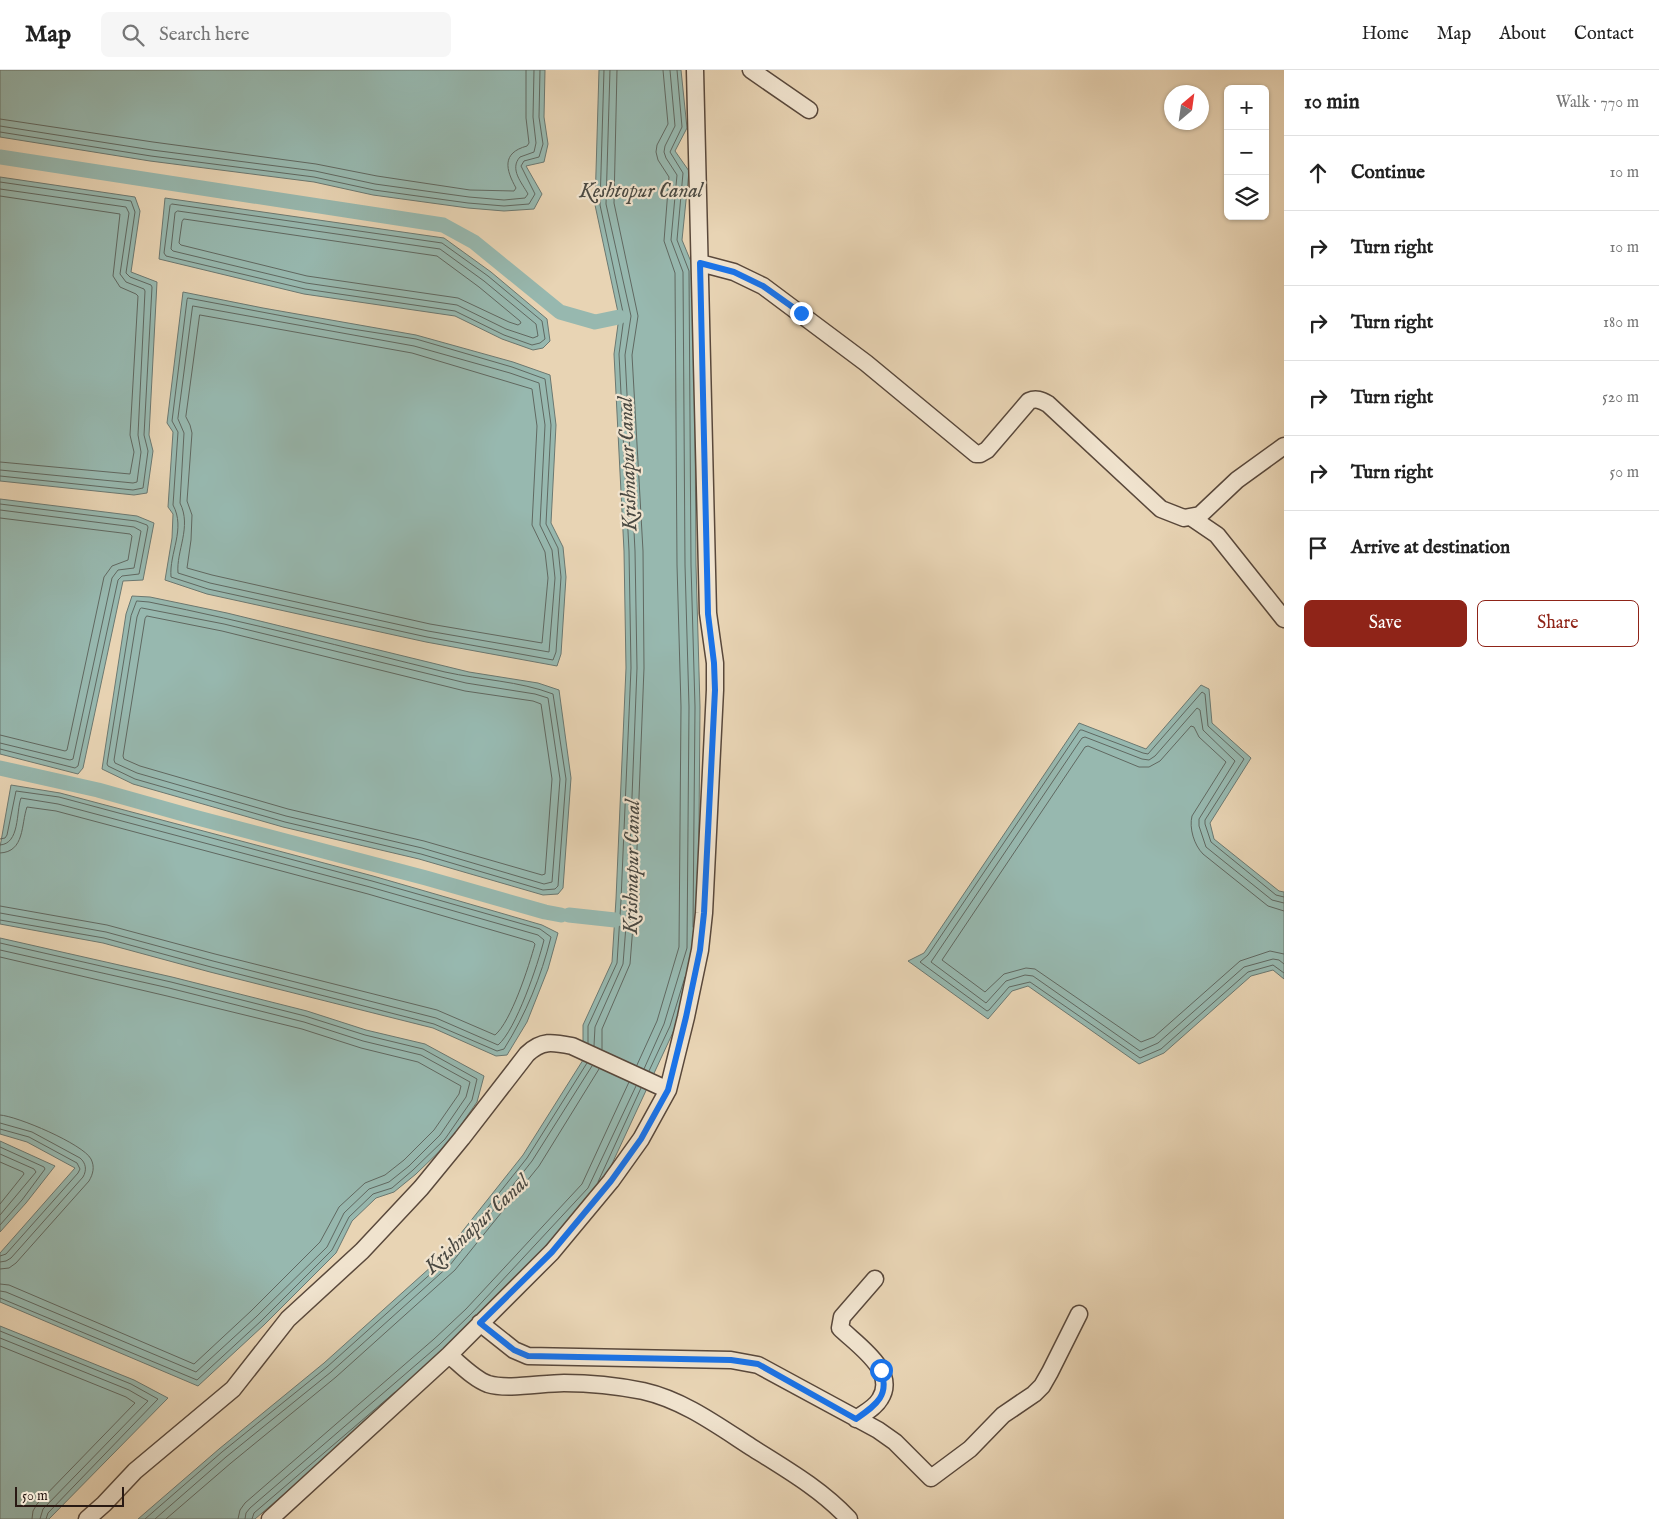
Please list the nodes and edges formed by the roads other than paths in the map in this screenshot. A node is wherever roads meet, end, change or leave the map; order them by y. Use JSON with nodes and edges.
{"nodes":[{"id":1,"x":695,"y":70,"type":"edge"},
{"id":2,"x":751,"y":70,"type":"edge"},
{"id":3,"x":809,"y":110,"type":"dead end"},
{"id":4,"x":700,"y":263,"type":"junction"},
{"id":5,"x":1284,"y":446,"type":"edge"},
{"id":6,"x":1192,"y":518,"type":"junction"},
{"id":7,"x":1284,"y":619,"type":"edge"},
{"id":8,"x":668,"y":1090,"type":"junction"},
{"id":9,"x":875,"y":1279,"type":"dead end"},
{"id":10,"x":1079,"y":1314,"type":"dead end"},
{"id":11,"x":480,"y":1323,"type":"junction"},
{"id":12,"x":449,"y":1355,"type":"junction"},
{"id":13,"x":856,"y":1419,"type":"junction"},
{"id":14,"x":87,"y":1519,"type":"edge"},
{"id":15,"x":270,"y":1519,"type":"edge"},
{"id":16,"x":848,"y":1519,"type":"edge"}],
"edges":[{"from":1,"to":4,"type":"street"},
{"from":2,"to":3,"type":"street"},
{"from":4,"to":6,"type":"street"},
{"from":4,"to":8,"type":"street"},
{"from":5,"to":6,"type":"street"},
{"from":6,"to":7,"type":"street"},
{"from":8,"to":11,"type":"street"},
{"from":8,"to":14,"type":"street"},
{"from":9,"to":13,"type":"street"},
{"from":10,"to":13,"type":"street"},
{"from":11,"to":12,"type":"street"},
{"from":11,"to":13,"type":"street"},
{"from":12,"to":15,"type":"street"},
{"from":12,"to":16,"type":"street"}]}
